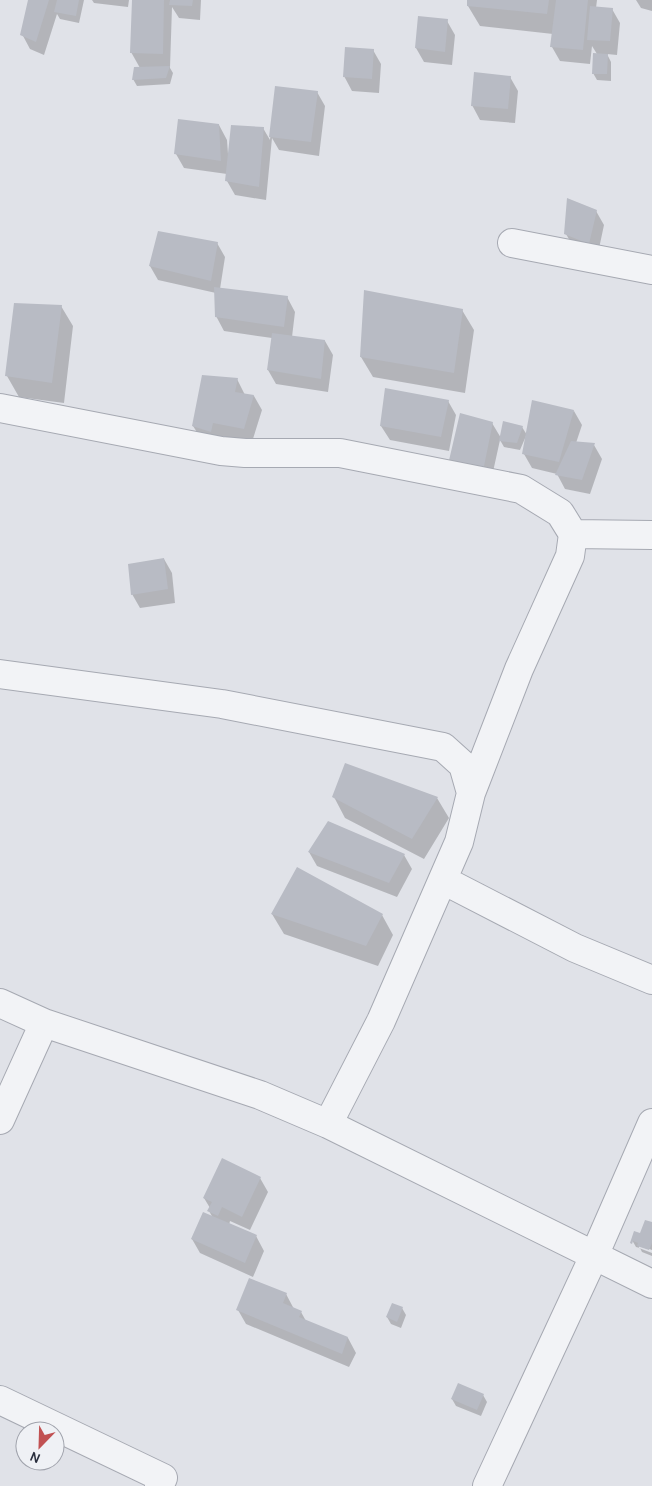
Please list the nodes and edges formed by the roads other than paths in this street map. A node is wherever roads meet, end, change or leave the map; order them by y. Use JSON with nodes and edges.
{"nodes":[{"id":1,"x":512,"y":243,"type":"dead end"},
{"id":2,"x":652,"y":270,"type":"edge"},
{"id":3,"x":0,"y":408,"type":"edge"},
{"id":4,"x":572,"y":534,"type":"junction"},
{"id":5,"x":652,"y":535,"type":"edge"},
{"id":6,"x":0,"y":674,"type":"edge"},
{"id":7,"x":471,"y":793,"type":"junction"},
{"id":8,"x":443,"y":880,"type":"junction"},
{"id":9,"x":652,"y":980,"type":"edge"},
{"id":10,"x":0,"y":1003,"type":"edge"},
{"id":11,"x":44,"y":1023,"type":"junction"},
{"id":12,"x":0,"y":1120,"type":"edge"},
{"id":13,"x":652,"y":1123,"type":"edge"},
{"id":14,"x":328,"y":1124,"type":"junction"},
{"id":15,"x":594,"y":1256,"type":"junction"},
{"id":16,"x":652,"y":1284,"type":"edge"},
{"id":17,"x":0,"y":1400,"type":"edge"},
{"id":18,"x":169,"y":1483,"type":"edge"},
{"id":19,"x":487,"y":1486,"type":"edge"}],
"edges":[{"from":1,"to":2,"type":"street"},
{"from":3,"to":4,"type":"street"},
{"from":4,"to":5,"type":"street"},
{"from":4,"to":7,"type":"street"},
{"from":6,"to":7,"type":"street"},
{"from":7,"to":8,"type":"street"},
{"from":8,"to":9,"type":"street"},
{"from":8,"to":14,"type":"street"},
{"from":10,"to":11,"type":"street"},
{"from":11,"to":12,"type":"street"},
{"from":11,"to":14,"type":"street"},
{"from":13,"to":15,"type":"street"},
{"from":14,"to":15,"type":"street"},
{"from":15,"to":16,"type":"street"},
{"from":15,"to":19,"type":"street"},
{"from":17,"to":18,"type":"street"}]}
